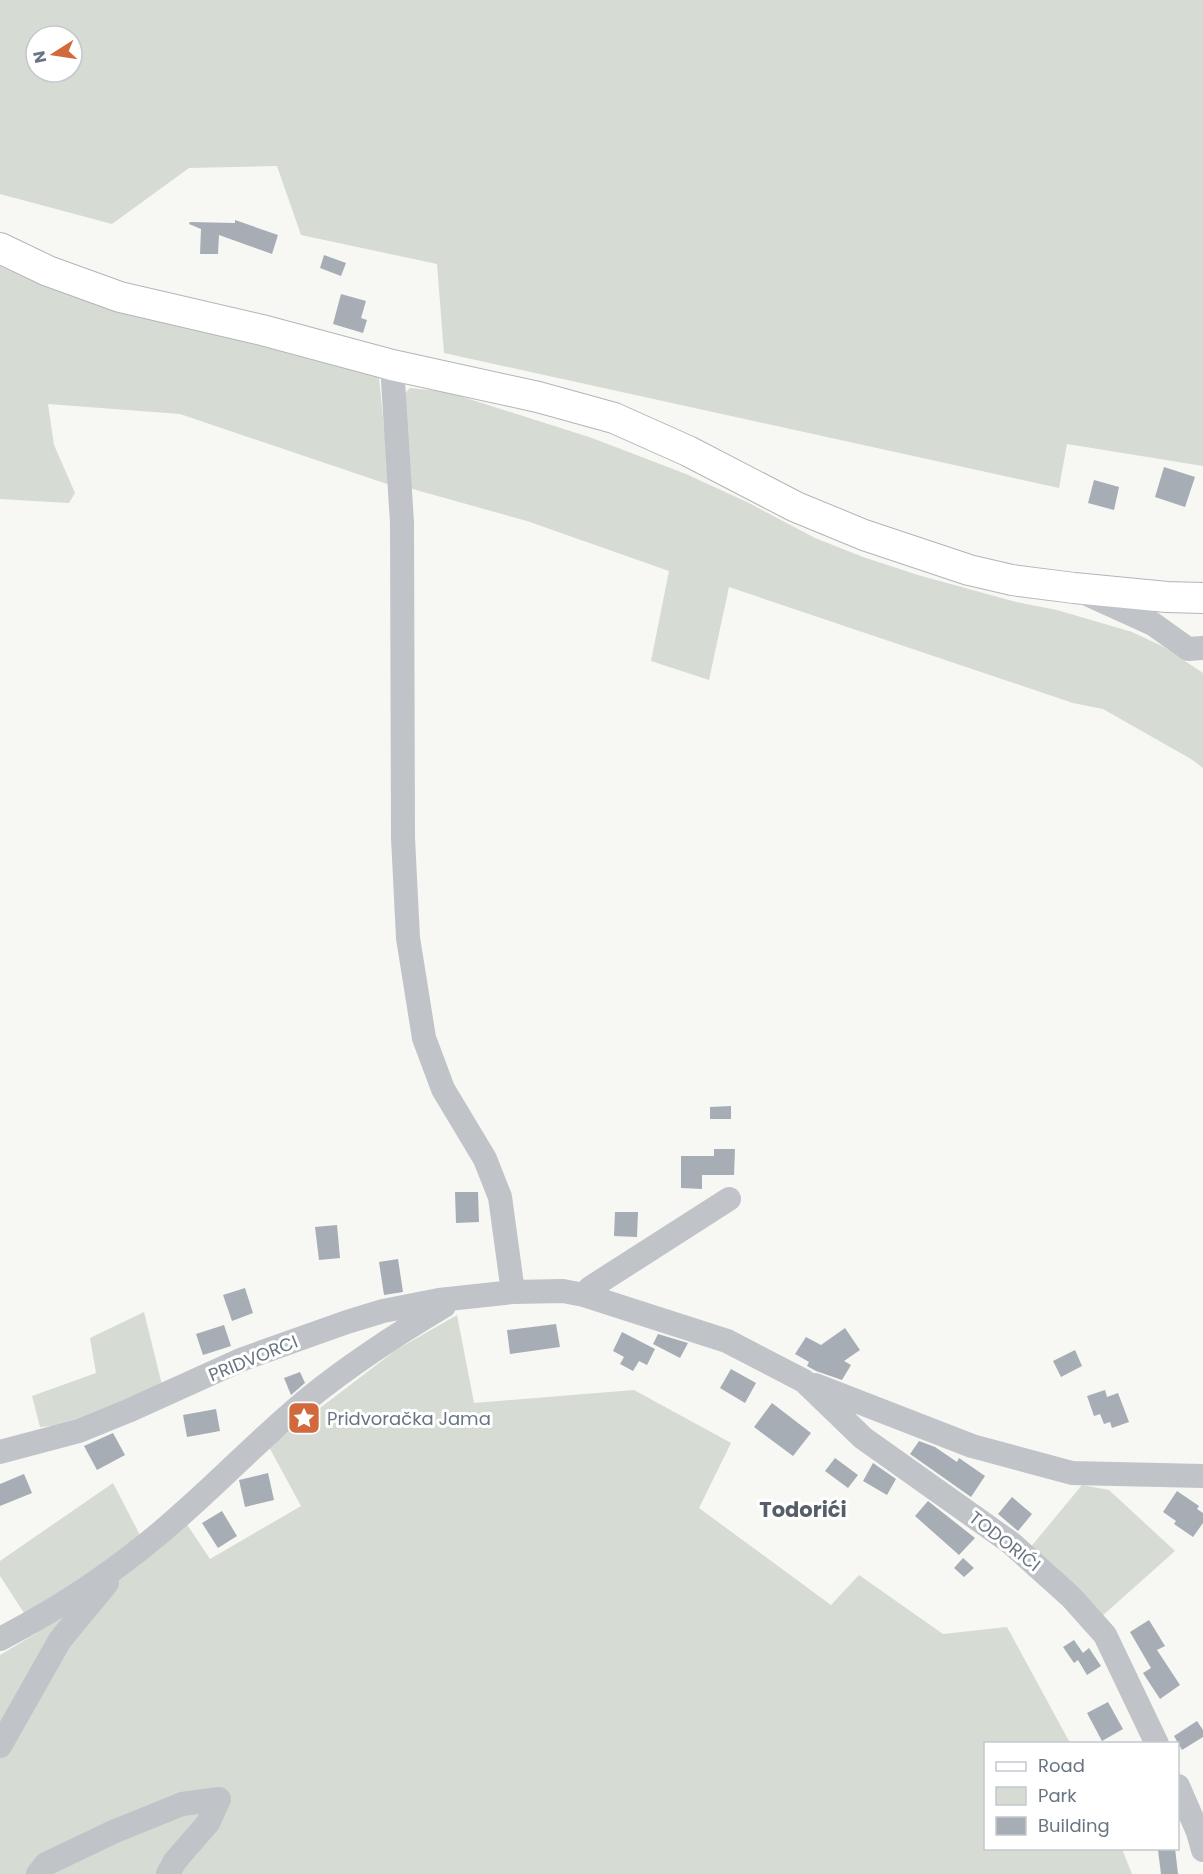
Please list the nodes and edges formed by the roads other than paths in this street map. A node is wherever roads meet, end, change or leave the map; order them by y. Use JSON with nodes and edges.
{"nodes":[{"id":1,"x":0,"y":248,"type":"edge"},
{"id":2,"x":392,"y":365,"type":"junction"},
{"id":3,"x":1074,"y":588,"type":"junction"},
{"id":4,"x":1203,"y":598,"type":"edge"},
{"id":5,"x":1198,"y":653,"type":"edge"},
{"id":6,"x":729,"y":1199,"type":"dead end"},
{"id":7,"x":513,"y":1292,"type":"junction"},
{"id":8,"x":584,"y":1295,"type":"junction"},
{"id":9,"x":457,"y":1298,"type":"junction"},
{"id":10,"x":804,"y":1380,"type":"junction"},
{"id":11,"x":0,"y":1452,"type":"edge"},
{"id":12,"x":1203,"y":1476,"type":"edge"},
{"id":13,"x":126,"y":1560,"type":"junction"},
{"id":14,"x":0,"y":1639,"type":"edge"},
{"id":15,"x":1157,"y":1742,"type":"edge"},
{"id":16,"x":0,"y":1746,"type":"edge"},
{"id":17,"x":1179,"y":1788,"type":"edge"},
{"id":18,"x":1203,"y":1850,"type":"edge"},
{"id":19,"x":38,"y":1874,"type":"edge"},
{"id":20,"x":168,"y":1874,"type":"edge"}],
"edges":[{"from":1,"to":2,"type":"main road"},
{"from":2,"to":3,"type":"main road"},
{"from":2,"to":7,"type":"street"},
{"from":3,"to":4,"type":"main road"},
{"from":3,"to":5,"type":"street"},
{"from":6,"to":8,"type":"street"},
{"from":7,"to":8,"type":"street","name":"TODORIĆI"},
{"from":7,"to":9,"type":"street","name":"PRIDVORCI"},
{"from":8,"to":10,"type":"street","name":"TODORIĆI"},
{"from":9,"to":11,"type":"street","name":"PRIDVORCI"},
{"from":9,"to":13,"type":"street"},
{"from":10,"to":12,"type":"street","name":"TODORIĆI"},
{"from":10,"to":15,"type":"street","name":"TODORIĆI"},
{"from":13,"to":14,"type":"street"},
{"from":13,"to":16,"type":"street"},
{"from":17,"to":18,"type":"street"},
{"from":19,"to":20,"type":"street"}]}
